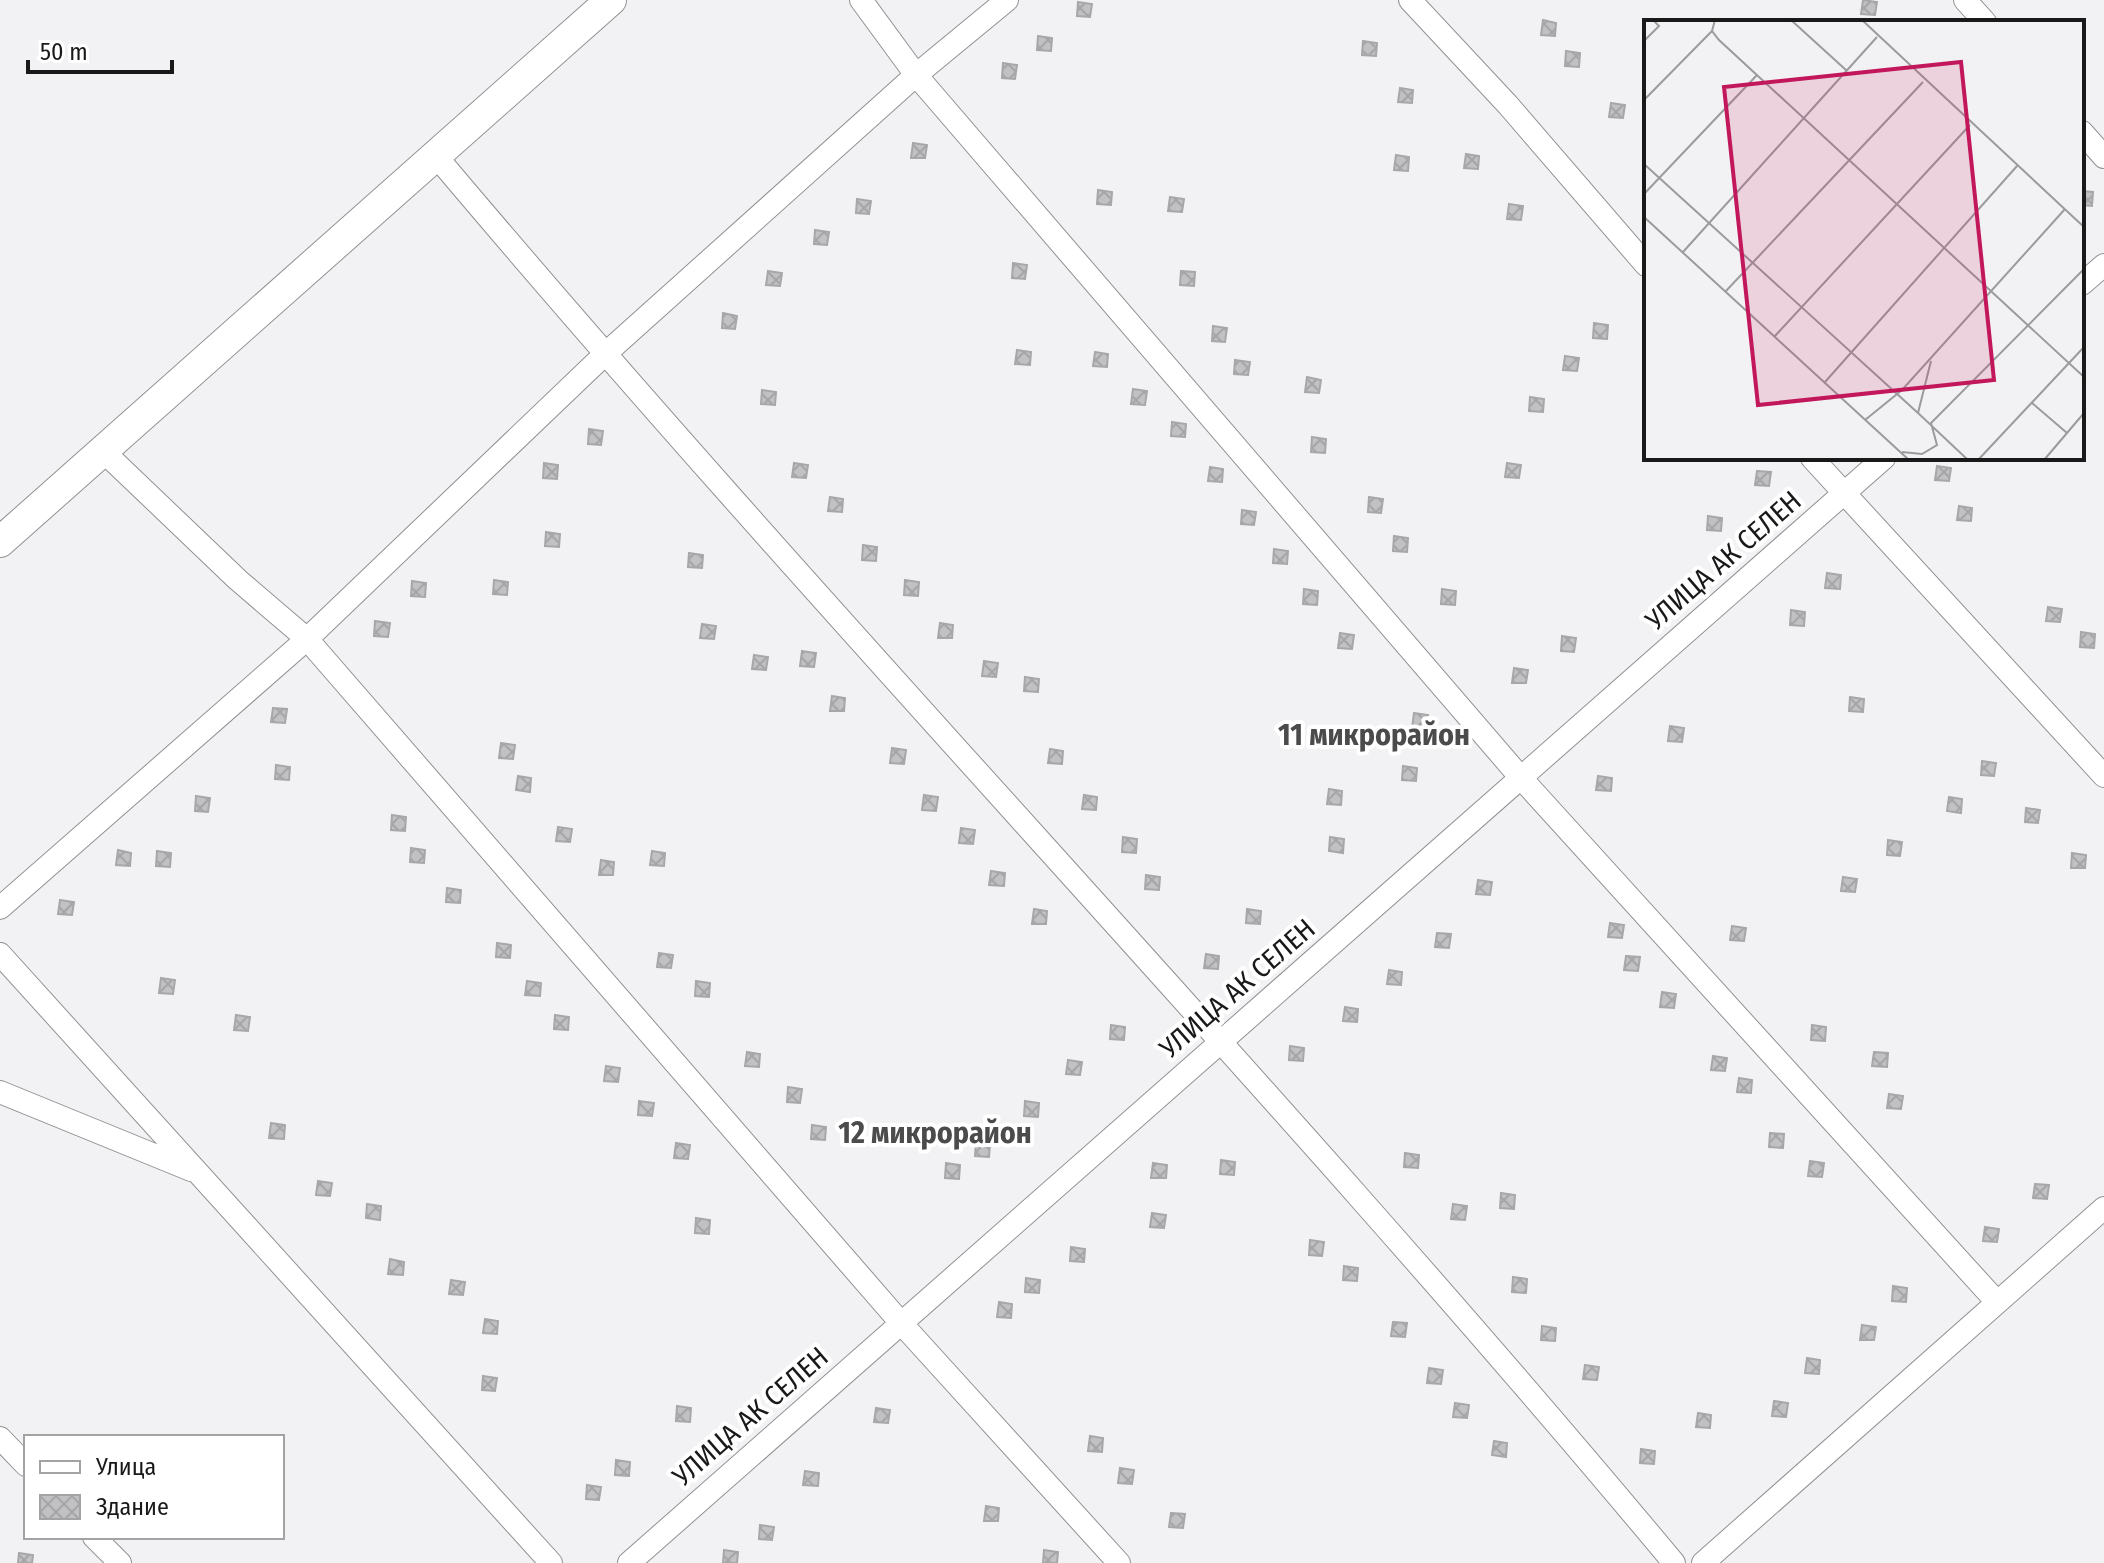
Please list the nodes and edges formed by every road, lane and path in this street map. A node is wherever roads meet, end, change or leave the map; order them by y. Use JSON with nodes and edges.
{"nodes":[{"id":1,"x":611,"y":0,"type":"edge"},
{"id":2,"x":861,"y":0,"type":"edge"},
{"id":3,"x":1007,"y":0,"type":"edge"},
{"id":4,"x":1410,"y":0,"type":"edge"},
{"id":5,"x":1965,"y":0,"type":"edge"},
{"id":6,"x":1983,"y":20,"type":"edge"},
{"id":7,"x":916,"y":75,"type":"junction"},
{"id":8,"x":2084,"y":134,"type":"edge"},
{"id":9,"x":436,"y":156,"type":"junction"},
{"id":10,"x":2104,"y":157,"type":"edge"},
{"id":11,"x":1644,"y":263,"type":"edge"},
{"id":12,"x":2104,"y":265,"type":"edge"},
{"id":13,"x":2084,"y":282,"type":"edge"},
{"id":14,"x":604,"y":355,"type":"junction"},
{"id":15,"x":103,"y":451,"type":"junction"},
{"id":16,"x":1814,"y":460,"type":"edge"},
{"id":17,"x":1882,"y":460,"type":"edge"},
{"id":18,"x":1843,"y":494,"type":"junction"},
{"id":19,"x":0,"y":542,"type":"edge"},
{"id":20,"x":307,"y":639,"type":"junction"},
{"id":21,"x":2104,"y":776,"type":"edge"},
{"id":22,"x":1521,"y":778,"type":"junction"},
{"id":23,"x":0,"y":908,"type":"edge"},
{"id":24,"x":0,"y":954,"type":"edge"},
{"id":25,"x":1221,"y":1042,"type":"junction"},
{"id":26,"x":0,"y":1092,"type":"edge"},
{"id":27,"x":198,"y":1173,"type":"junction"},
{"id":28,"x":2104,"y":1208,"type":"edge"},
{"id":29,"x":1996,"y":1301,"type":"junction"},
{"id":30,"x":901,"y":1323,"type":"junction"},
{"id":31,"x":0,"y":1438,"type":"edge"},
{"id":32,"x":24,"y":1463,"type":"edge"},
{"id":33,"x":96,"y":1539,"type":"edge"},
{"id":34,"x":120,"y":1563,"type":"edge"},
{"id":35,"x":551,"y":1563,"type":"edge"},
{"id":36,"x":629,"y":1563,"type":"edge"},
{"id":37,"x":1119,"y":1563,"type":"edge"},
{"id":38,"x":1674,"y":1563,"type":"edge"},
{"id":39,"x":1703,"y":1563,"type":"edge"}],
"edges":[{"from":1,"to":9,"type":"street"},
{"from":2,"to":7,"type":"street"},
{"from":3,"to":7,"type":"street"},
{"from":4,"to":11,"type":"street"},
{"from":5,"to":6,"type":"street"},
{"from":7,"to":14,"type":"street"},
{"from":7,"to":22,"type":"street"},
{"from":8,"to":10,"type":"street"},
{"from":9,"to":14,"type":"street"},
{"from":9,"to":15,"type":"street"},
{"from":12,"to":13,"type":"street"},
{"from":14,"to":20,"type":"street"},
{"from":14,"to":25,"type":"street"},
{"from":15,"to":19,"type":"street"},
{"from":15,"to":20,"type":"street"},
{"from":16,"to":18,"type":"street"},
{"from":17,"to":18,"type":"street","name":"УЛИЦА АК СЕЛЕН"},
{"from":18,"to":21,"type":"street"},
{"from":18,"to":22,"type":"street","name":"УЛИЦА АК СЕЛЕН"},
{"from":20,"to":23,"type":"street"},
{"from":20,"to":30,"type":"street"},
{"from":22,"to":25,"type":"street","name":"УЛИЦА АК СЕЛЕН"},
{"from":22,"to":29,"type":"street"},
{"from":24,"to":27,"type":"street"},
{"from":25,"to":30,"type":"street","name":"УЛИЦА АК СЕЛЕН"},
{"from":25,"to":38,"type":"street"},
{"from":26,"to":27,"type":"street"},
{"from":27,"to":35,"type":"street"},
{"from":28,"to":29,"type":"street"},
{"from":29,"to":39,"type":"street"},
{"from":30,"to":36,"type":"street","name":"УЛИЦА АК СЕЛЕН"},
{"from":30,"to":37,"type":"street"},
{"from":31,"to":32,"type":"street"},
{"from":33,"to":34,"type":"street"}]}
